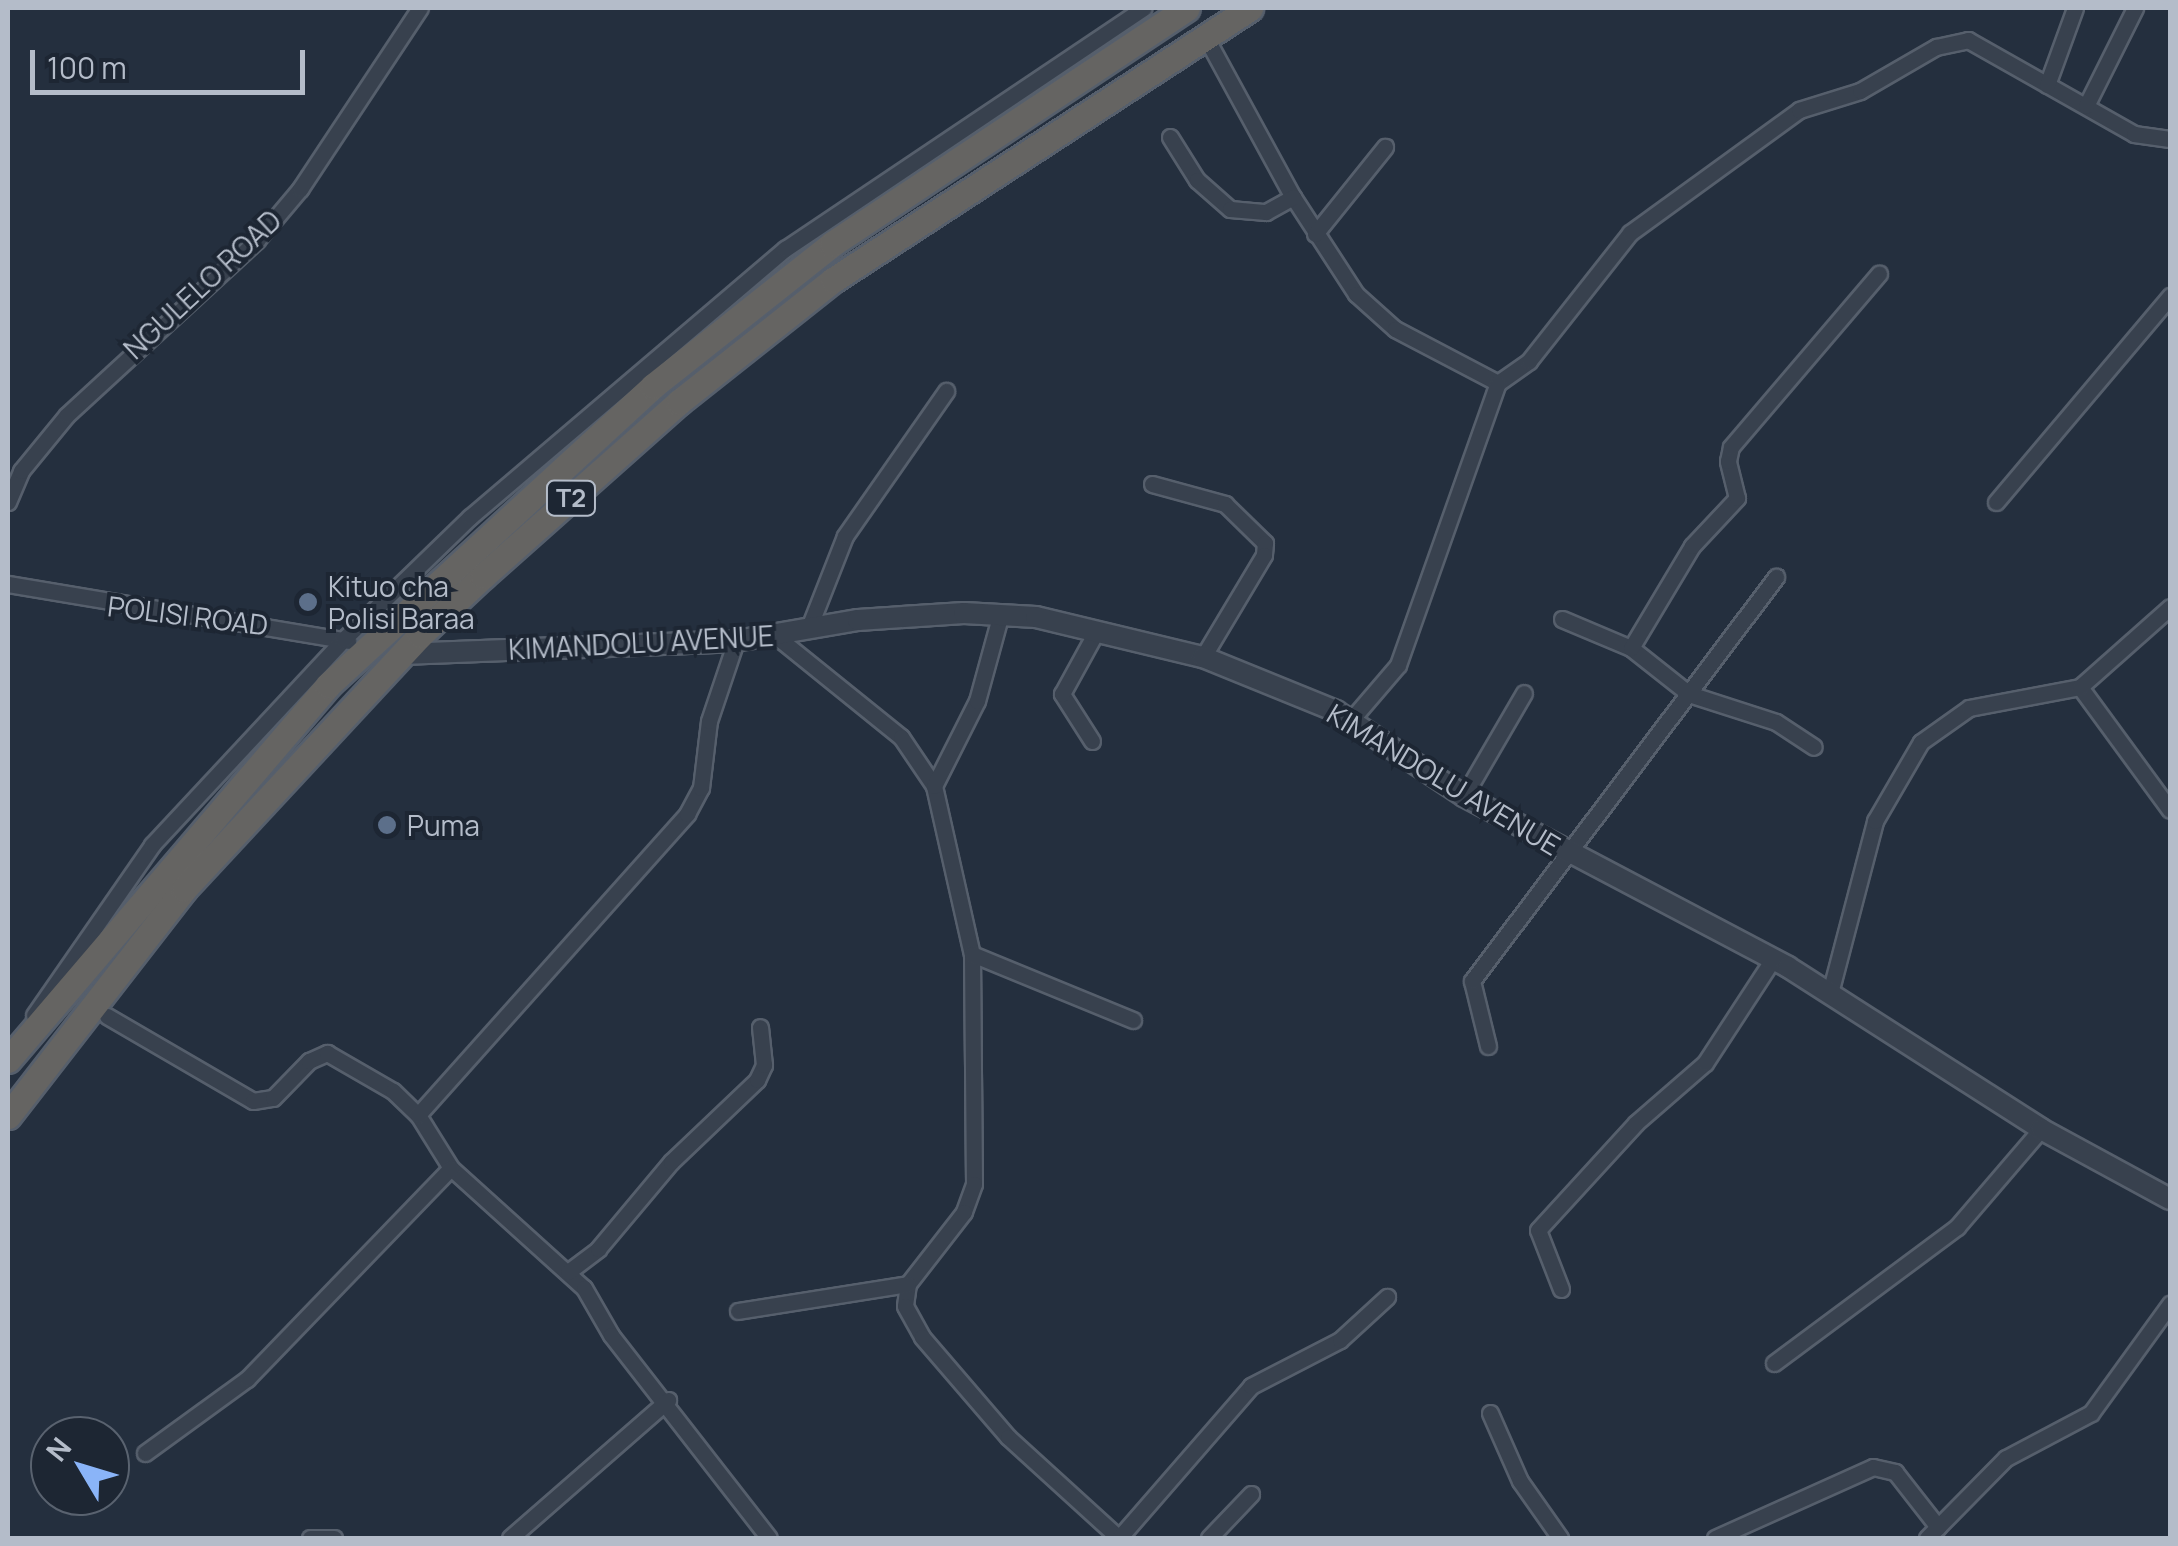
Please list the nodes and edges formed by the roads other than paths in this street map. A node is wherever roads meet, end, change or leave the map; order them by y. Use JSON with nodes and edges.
{"nodes":[{"id":1,"x":420,"y":8,"type":"edge"},
{"id":2,"x":1144,"y":8,"type":"edge"},
{"id":3,"x":1187,"y":8,"type":"edge"},
{"id":4,"x":1250,"y":8,"type":"edge"},
{"id":5,"x":2075,"y":8,"type":"edge"},
{"id":6,"x":2135,"y":8,"type":"edge"},
{"id":7,"x":1204,"y":34,"type":"junction"},
{"id":8,"x":2047,"y":85,"type":"junction"},
{"id":9,"x":2086,"y":106,"type":"junction"},
{"id":10,"x":1170,"y":137,"type":"dead end"},
{"id":11,"x":2170,"y":139,"type":"edge"},
{"id":12,"x":1386,"y":147,"type":"dead end"},
{"id":13,"x":1293,"y":197,"type":"junction"},
{"id":14,"x":1315,"y":234,"type":"junction"},
{"id":15,"x":1879,"y":274,"type":"dead end"},
{"id":16,"x":2170,"y":296,"type":"edge"},
{"id":17,"x":1498,"y":382,"type":"junction"},
{"id":18,"x":946,"y":391,"type":"dead end"},
{"id":19,"x":1152,"y":484,"type":"dead end"},
{"id":20,"x":8,"y":502,"type":"edge"},
{"id":21,"x":1996,"y":502,"type":"dead end"},
{"id":22,"x":1776,"y":577,"type":"dead end"},
{"id":23,"x":8,"y":584,"type":"edge"},
{"id":24,"x":2170,"y":607,"type":"edge"},
{"id":25,"x":1000,"y":613,"type":"junction"},
{"id":26,"x":1562,"y":619,"type":"dead end"},
{"id":27,"x":808,"y":630,"type":"junction"},
{"id":28,"x":1094,"y":634,"type":"junction"},
{"id":29,"x":777,"y":637,"type":"junction"},
{"id":30,"x":736,"y":641,"type":"junction"},
{"id":31,"x":356,"y":643,"type":"junction"},
{"id":32,"x":1631,"y":648,"type":"junction"},
{"id":33,"x":402,"y":654,"type":"junction"},
{"id":34,"x":1203,"y":656,"type":"junction"},
{"id":35,"x":2080,"y":687,"type":"junction"},
{"id":36,"x":1524,"y":693,"type":"dead end"},
{"id":37,"x":1689,"y":694,"type":"junction"},
{"id":38,"x":1351,"y":720,"type":"junction"},
{"id":39,"x":1092,"y":741,"type":"dead end"},
{"id":40,"x":1814,"y":747,"type":"dead end"},
{"id":41,"x":934,"y":786,"type":"junction"},
{"id":42,"x":1464,"y":796,"type":"junction"},
{"id":43,"x":2170,"y":810,"type":"edge"},
{"id":44,"x":1568,"y":855,"type":"junction"},
{"id":45,"x":972,"y":954,"type":"junction"},
{"id":46,"x":1773,"y":959,"type":"junction"},
{"id":47,"x":1830,"y":993,"type":"junction"},
{"id":48,"x":106,"y":1016,"type":"dead end"},
{"id":49,"x":1133,"y":1020,"type":"dead end"},
{"id":50,"x":760,"y":1027,"type":"dead end"},
{"id":51,"x":1488,"y":1046,"type":"dead end"},
{"id":52,"x":8,"y":1058,"type":"edge"},
{"id":53,"x":418,"y":1115,"type":"junction"},
{"id":54,"x":8,"y":1116,"type":"edge"},
{"id":55,"x":2041,"y":1130,"type":"junction"},
{"id":56,"x":451,"y":1168,"type":"junction"},
{"id":57,"x":2170,"y":1199,"type":"edge"},
{"id":58,"x":568,"y":1272,"type":"junction"},
{"id":59,"x":908,"y":1284,"type":"junction"},
{"id":60,"x":1561,"y":1289,"type":"dead end"},
{"id":61,"x":1387,"y":1298,"type":"dead end"},
{"id":62,"x":2170,"y":1304,"type":"edge"},
{"id":63,"x":738,"y":1311,"type":"dead end"},
{"id":64,"x":1774,"y":1363,"type":"dead end"},
{"id":65,"x":668,"y":1400,"type":"junction"},
{"id":66,"x":1490,"y":1413,"type":"dead end"},
{"id":67,"x":145,"y":1453,"type":"dead end"},
{"id":68,"x":1251,"y":1494,"type":"dead end"},
{"id":69,"x":1932,"y":1533,"type":"edge"},
{"id":70,"x":310,"y":1538,"type":"edge"},
{"id":71,"x":334,"y":1538,"type":"edge"},
{"id":72,"x":510,"y":1538,"type":"edge"},
{"id":73,"x":769,"y":1538,"type":"edge"},
{"id":74,"x":1209,"y":1538,"type":"edge"},
{"id":75,"x":1560,"y":1538,"type":"edge"},
{"id":76,"x":1714,"y":1538,"type":"edge"}],
"edges":[{"from":1,"to":20,"type":"street","name":"NGULELO ROAD"},
{"from":2,"to":31,"type":"street"},
{"from":3,"to":31,"type":"highway","number":"T2"},
{"from":4,"to":7,"type":"highway","number":"T2"},
{"from":5,"to":8,"type":"street"},
{"from":6,"to":9,"type":"street"},
{"from":7,"to":13,"type":"street"},
{"from":7,"to":33,"type":"highway","number":"T2"},
{"from":8,"to":9,"type":"street"},
{"from":8,"to":17,"type":"street"},
{"from":9,"to":11,"type":"street"},
{"from":10,"to":13,"type":"street"},
{"from":12,"to":14,"type":"street"},
{"from":13,"to":14,"type":"street"},
{"from":14,"to":17,"type":"street"},
{"from":15,"to":32,"type":"street"},
{"from":16,"to":21,"type":"street"},
{"from":17,"to":38,"type":"street"},
{"from":18,"to":27,"type":"street"},
{"from":19,"to":34,"type":"street"},
{"from":22,"to":37,"type":"street"},
{"from":23,"to":31,"type":"street","name":"POLISI ROAD"},
{"from":24,"to":35,"type":"street"},
{"from":25,"to":27,"type":"street","name":"KIMANDOLU AVENUE"},
{"from":25,"to":28,"type":"street","name":"KIMANDOLU AVENUE"},
{"from":25,"to":41,"type":"street"},
{"from":26,"to":32,"type":"street"},
{"from":27,"to":29,"type":"street","name":"KIMANDOLU AVENUE"},
{"from":28,"to":34,"type":"street","name":"KIMANDOLU AVENUE"},
{"from":28,"to":39,"type":"street"},
{"from":29,"to":30,"type":"street","name":"KIMANDOLU AVENUE"},
{"from":29,"to":41,"type":"street"},
{"from":30,"to":33,"type":"street","name":"KIMANDOLU AVENUE"},
{"from":30,"to":53,"type":"street"},
{"from":31,"to":52,"type":"highway","number":"T2"},
{"from":32,"to":37,"type":"street"},
{"from":33,"to":54,"type":"highway","number":"T2"},
{"from":34,"to":38,"type":"street","name":"KIMANDOLU AVENUE"},
{"from":35,"to":43,"type":"street"},
{"from":35,"to":47,"type":"street"},
{"from":36,"to":42,"type":"street"},
{"from":37,"to":40,"type":"street"},
{"from":37,"to":44,"type":"street"},
{"from":38,"to":42,"type":"street","name":"KIMANDOLU AVENUE"},
{"from":41,"to":45,"type":"street"},
{"from":42,"to":44,"type":"street","name":"KIMANDOLU AVENUE"},
{"from":44,"to":46,"type":"street","name":"KIMANDOLU AVENUE"},
{"from":44,"to":51,"type":"street"},
{"from":45,"to":49,"type":"street"},
{"from":45,"to":59,"type":"street"},
{"from":46,"to":47,"type":"street","name":"KIMANDOLU AVENUE"},
{"from":46,"to":60,"type":"street"},
{"from":47,"to":55,"type":"street","name":"KIMANDOLU AVENUE"},
{"from":48,"to":53,"type":"street"},
{"from":50,"to":58,"type":"street"},
{"from":53,"to":56,"type":"street"},
{"from":55,"to":57,"type":"street","name":"KIMANDOLU AVENUE"},
{"from":55,"to":64,"type":"street"},
{"from":56,"to":58,"type":"street"},
{"from":56,"to":67,"type":"street"},
{"from":58,"to":65,"type":"street"},
{"from":59,"to":61,"type":"street"},
{"from":59,"to":63,"type":"street"},
{"from":62,"to":69,"type":"street"},
{"from":65,"to":72,"type":"street"},
{"from":65,"to":73,"type":"street"},
{"from":66,"to":75,"type":"street"},
{"from":68,"to":74,"type":"street"},
{"from":69,"to":76,"type":"street"},
{"from":70,"to":71,"type":"street"}]}
